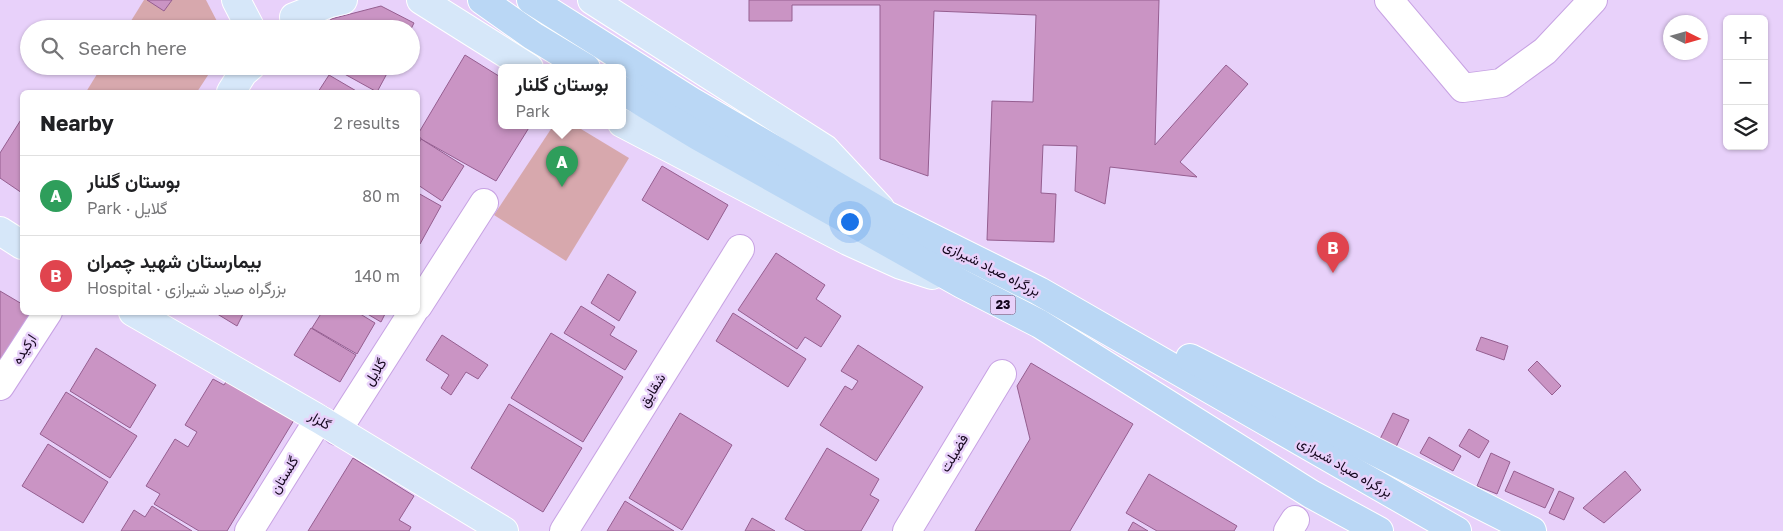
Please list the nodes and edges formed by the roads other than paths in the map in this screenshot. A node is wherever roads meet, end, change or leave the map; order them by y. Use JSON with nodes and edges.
{"nodes":[{"id":1,"x":236,"y":0,"type":"edge"},
{"id":2,"x":343,"y":0,"type":"edge"},
{"id":3,"x":482,"y":0,"type":"edge"},
{"id":4,"x":592,"y":0,"type":"edge"},
{"id":5,"x":1389,"y":0,"type":"edge"},
{"id":6,"x":1593,"y":0,"type":"edge"},
{"id":7,"x":418,"y":1,"type":"edge"},
{"id":8,"x":537,"y":4,"type":"edge"},
{"id":9,"x":295,"y":15,"type":"edge"},
{"id":10,"x":246,"y":20,"type":"edge"},
{"id":11,"x":522,"y":64,"type":"edge"},
{"id":12,"x":579,"y":64,"type":"edge"},
{"id":13,"x":242,"y":75,"type":"edge"},
{"id":14,"x":261,"y":75,"type":"edge"},
{"id":15,"x":232,"y":90,"type":"edge"},
{"id":16,"x":253,"y":90,"type":"edge"},
{"id":17,"x":626,"y":92,"type":"edge"},
{"id":18,"x":626,"y":125,"type":"edge"},
{"id":19,"x":484,"y":203,"type":"dead end"},
{"id":20,"x":888,"y":216,"type":"junction"},
{"id":21,"x":0,"y":231,"type":"edge"},
{"id":22,"x":20,"y":244,"type":"edge"},
{"id":23,"x":740,"y":249,"type":"dead end"},
{"id":24,"x":962,"y":284,"type":"junction"},
{"id":25,"x":1039,"y":291,"type":"junction"},
{"id":26,"x":420,"y":303,"type":"edge"},
{"id":27,"x":46,"y":315,"type":"edge"},
{"id":28,"x":138,"y":315,"type":"edge"},
{"id":29,"x":411,"y":315,"type":"edge"},
{"id":30,"x":1002,"y":374,"type":"dead end"},
{"id":31,"x":0,"y":386,"type":"edge"},
{"id":32,"x":328,"y":425,"type":"junction"},
{"id":33,"x":249,"y":531,"type":"edge"},
{"id":34,"x":504,"y":531,"type":"edge"},
{"id":35,"x":564,"y":531,"type":"edge"},
{"id":36,"x":907,"y":531,"type":"edge"},
{"id":37,"x":1379,"y":531,"type":"edge"},
{"id":38,"x":1457,"y":531,"type":"edge"},
{"id":39,"x":1532,"y":531,"type":"edge"}],
"edges":[{"from":1,"to":10,"type":"main road"},
{"from":2,"to":9,"type":"main road"},
{"from":3,"to":12,"type":"highway"},
{"from":4,"to":20,"type":"main road"},
{"from":5,"to":6,"type":"street"},
{"from":7,"to":11,"type":"main road"},
{"from":8,"to":20,"type":"highway","name":"بزرگراه صیاد شیرازی","number":"23"},
{"from":13,"to":15,"type":"main road"},
{"from":14,"to":16,"type":"main road"},
{"from":17,"to":24,"type":"highway","name":"بزرگراه صیاد شیرازی","number":"23"},
{"from":18,"to":24,"type":"main road"},
{"from":19,"to":26,"type":"street"},
{"from":20,"to":25,"type":"highway","name":"بزرگراه صیاد شیرازی","number":"23"},
{"from":21,"to":22,"type":"main road"},
{"from":23,"to":35,"type":"street","name":"شقایق"},
{"from":24,"to":37,"type":"highway","name":"بزرگراه صیاد شیرازی","number":"23"},
{"from":25,"to":38,"type":"highway","name":"بزرگراه صیاد شیرازی","number":"23"},
{"from":25,"to":39,"type":"highway"},
{"from":27,"to":31,"type":"street","name":"ارکیده"},
{"from":28,"to":32,"type":"main road","name":"گلزار"},
{"from":29,"to":32,"type":"street","name":"گلایل"},
{"from":30,"to":36,"type":"street","name":"فضیلت"},
{"from":32,"to":33,"type":"street","name":"گلستان"},
{"from":32,"to":34,"type":"main road","name":"گلزار"}]}
